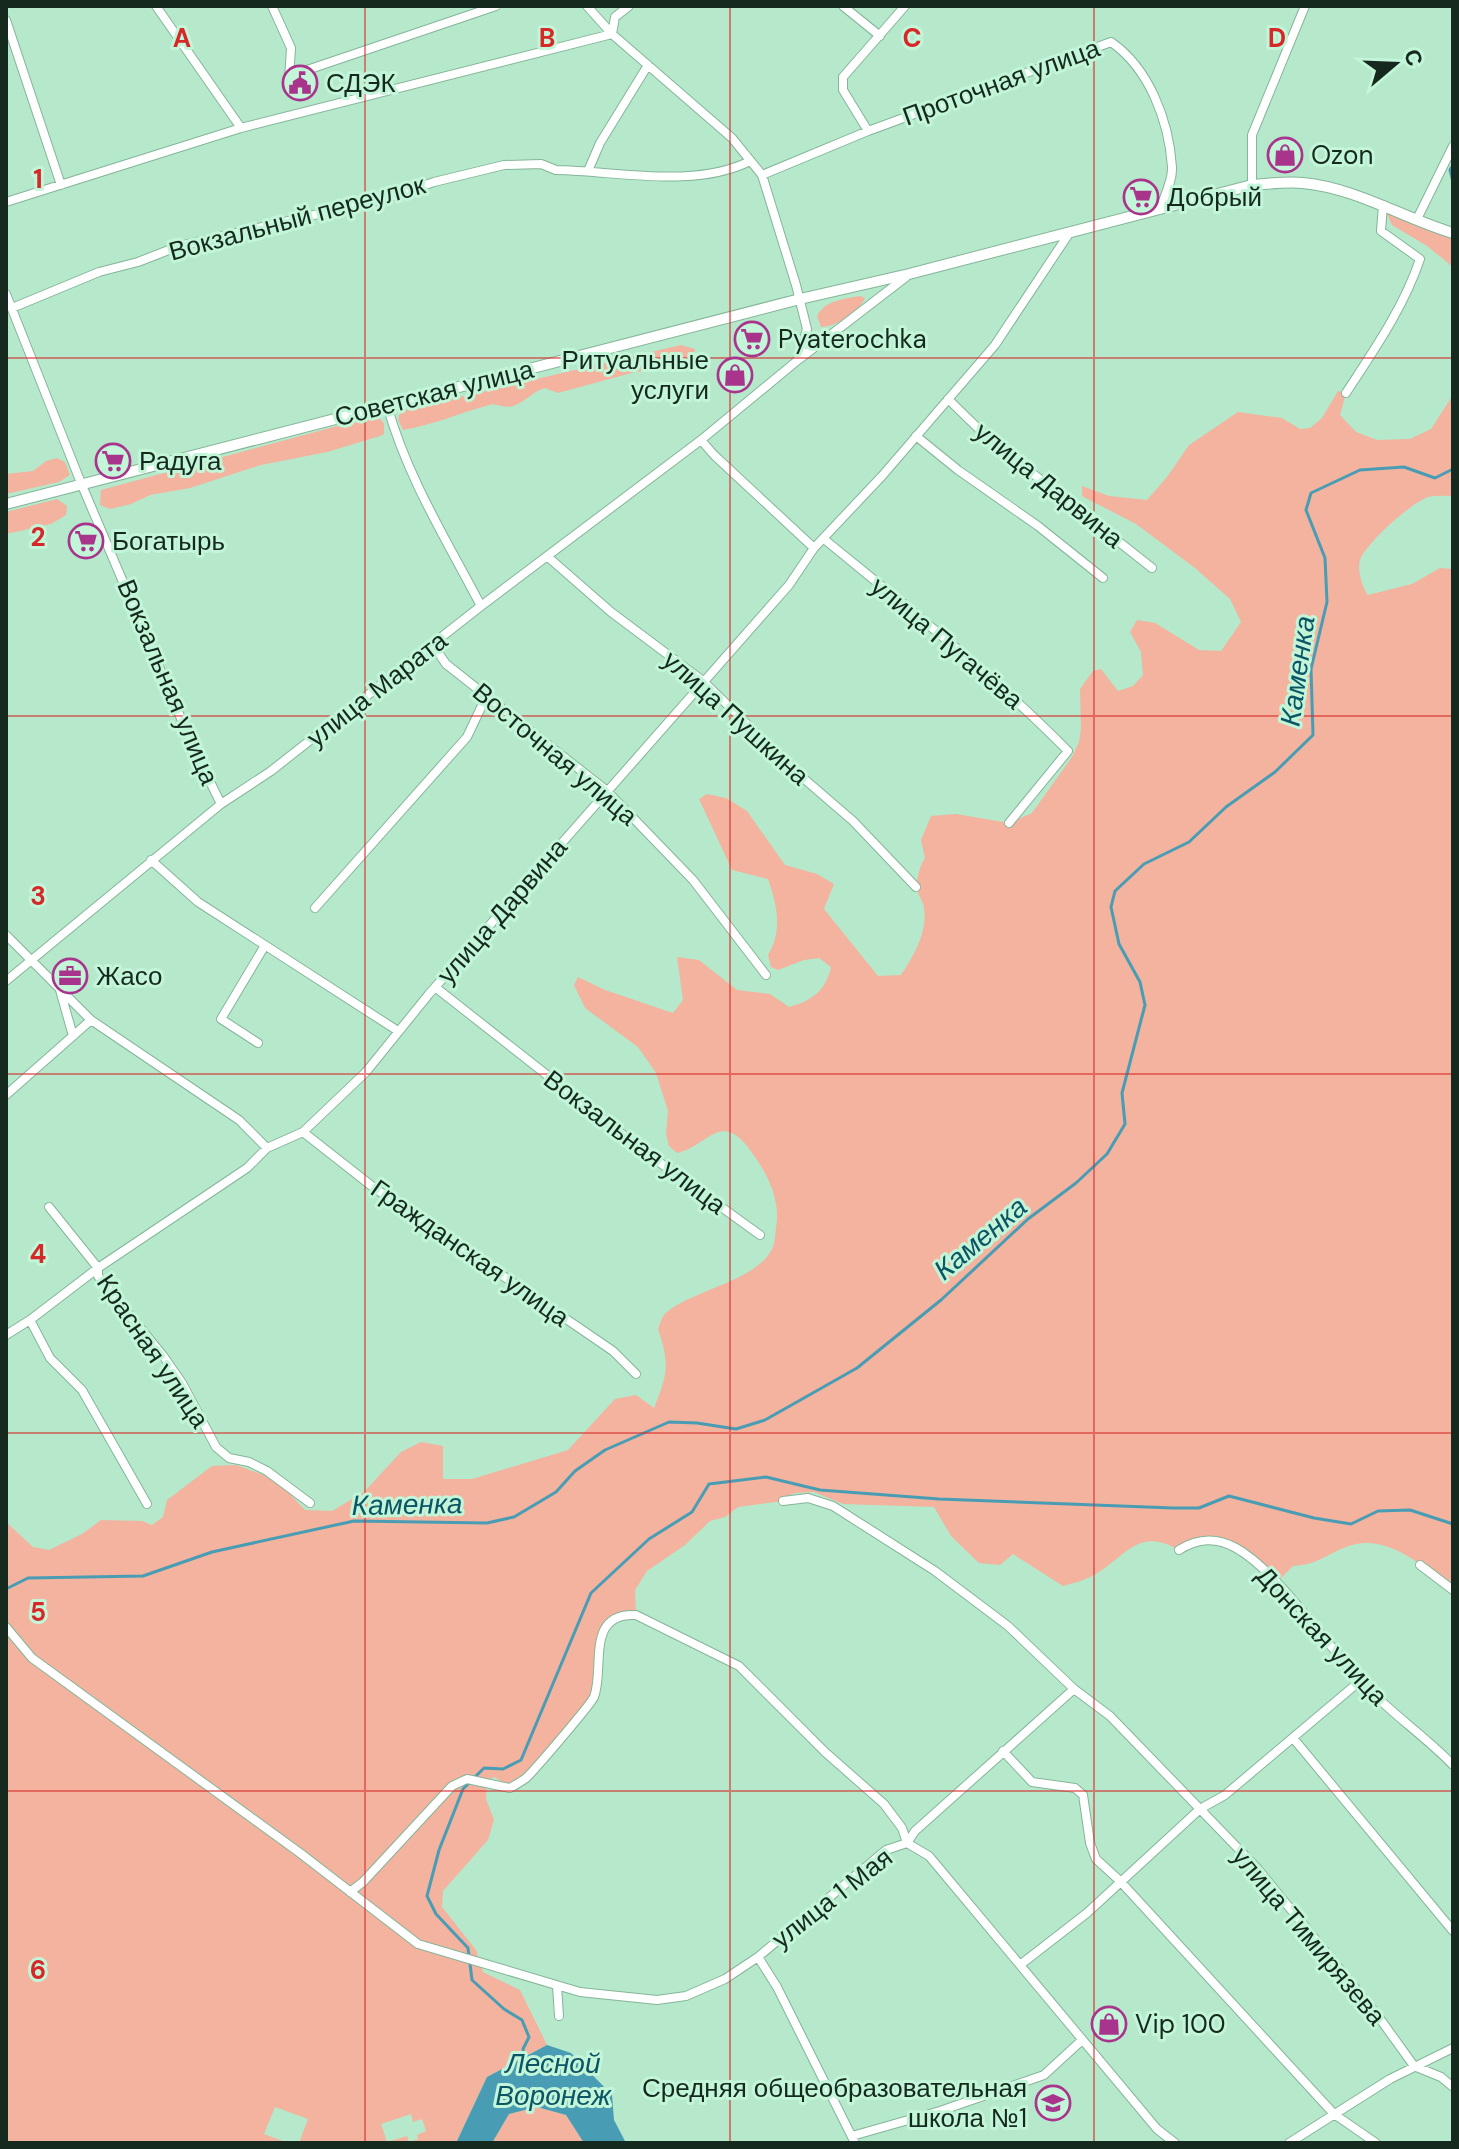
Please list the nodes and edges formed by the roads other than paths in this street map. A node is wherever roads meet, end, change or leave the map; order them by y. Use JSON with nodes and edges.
{"nodes":[{"id":1,"x":156,"y":6,"type":"edge"},
{"id":2,"x":272,"y":6,"type":"edge"},
{"id":3,"x":496,"y":6,"type":"edge"},
{"id":4,"x":587,"y":6,"type":"edge"},
{"id":5,"x":629,"y":6,"type":"edge"},
{"id":6,"x":843,"y":6,"type":"edge"},
{"id":7,"x":905,"y":6,"type":"edge"},
{"id":8,"x":1305,"y":6,"type":"edge"},
{"id":9,"x":6,"y":20,"type":"edge"},
{"id":10,"x":612,"y":34,"type":"junction"},
{"id":11,"x":880,"y":36,"type":"junction"},
{"id":12,"x":648,"y":65,"type":"junction"},
{"id":13,"x":241,"y":128,"type":"junction"},
{"id":14,"x":868,"y":131,"type":"junction"},
{"id":15,"x":1453,"y":146,"type":"edge"},
{"id":16,"x":750,"y":161,"type":"junction"},
{"id":17,"x":588,"y":171,"type":"junction"},
{"id":18,"x":762,"y":175,"type":"junction"},
{"id":19,"x":61,"y":185,"type":"junction"},
{"id":20,"x":1252,"y":185,"type":"junction"},
{"id":21,"x":6,"y":202,"type":"edge"},
{"id":22,"x":1383,"y":205,"type":"junction"},
{"id":23,"x":1160,"y":209,"type":"junction"},
{"id":24,"x":1417,"y":219,"type":"junction"},
{"id":25,"x":1070,"y":232,"type":"junction"},
{"id":26,"x":1450,"y":232,"type":"edge"},
{"id":27,"x":909,"y":274,"type":"junction"},
{"id":28,"x":6,"y":294,"type":"edge"},
{"id":29,"x":800,"y":299,"type":"junction"},
{"id":30,"x":12,"y":308,"type":"junction"},
{"id":31,"x":798,"y":360,"type":"junction"},
{"id":32,"x":1346,"y":393,"type":"dead end"},
{"id":33,"x":750,"y":399,"type":"joint"},
{"id":34,"x":948,"y":399,"type":"junction"},
{"id":35,"x":387,"y":405,"type":"junction"},
{"id":36,"x":916,"y":436,"type":"junction"},
{"id":37,"x":701,"y":440,"type":"junction"},
{"id":38,"x":81,"y":483,"type":"junction"},
{"id":39,"x":6,"y":504,"type":"edge"},
{"id":40,"x":824,"y":539,"type":"junction"},
{"id":41,"x":814,"y":548,"type":"junction"},
{"id":42,"x":548,"y":557,"type":"junction"},
{"id":43,"x":1152,"y":568,"type":"dead end"},
{"id":44,"x":1103,"y":578,"type":"dead end"},
{"id":45,"x":481,"y":606,"type":"junction"},
{"id":46,"x":433,"y":645,"type":"junction"},
{"id":47,"x":703,"y":681,"type":"junction"},
{"id":48,"x":487,"y":695,"type":"junction"},
{"id":49,"x":607,"y":791,"type":"junction"},
{"id":50,"x":221,"y":804,"type":"junction"},
{"id":51,"x":1009,"y":823,"type":"dead end"},
{"id":52,"x":151,"y":860,"type":"junction"},
{"id":53,"x":916,"y":887,"type":"dead end"},
{"id":54,"x":315,"y":908,"type":"dead end"},
{"id":55,"x":6,"y":935,"type":"edge"},
{"id":56,"x":264,"y":947,"type":"junction"},
{"id":57,"x":31,"y":959,"type":"junction"},
{"id":58,"x":766,"y":975,"type":"dead end"},
{"id":59,"x":6,"y":981,"type":"edge"},
{"id":60,"x":435,"y":987,"type":"junction"},
{"id":61,"x":60,"y":989,"type":"junction"},
{"id":62,"x":91,"y":1020,"type":"junction"},
{"id":63,"x":398,"y":1031,"type":"junction"},
{"id":64,"x":73,"y":1036,"type":"junction"},
{"id":65,"x":258,"y":1043,"type":"dead end"},
{"id":66,"x":6,"y":1095,"type":"edge"},
{"id":67,"x":303,"y":1132,"type":"junction"},
{"id":68,"x":267,"y":1148,"type":"junction"},
{"id":69,"x":49,"y":1207,"type":"dead end"},
{"id":70,"x":760,"y":1235,"type":"dead end"},
{"id":71,"x":98,"y":1268,"type":"junction"},
{"id":72,"x":30,"y":1320,"type":"junction"},
{"id":73,"x":6,"y":1335,"type":"edge"},
{"id":74,"x":636,"y":1374,"type":"dead end"},
{"id":75,"x":783,"y":1501,"type":"dead end"},
{"id":76,"x":310,"y":1503,"type":"dead end"},
{"id":77,"x":147,"y":1504,"type":"dead end"},
{"id":78,"x":1179,"y":1550,"type":"dead end"},
{"id":79,"x":1420,"y":1565,"type":"dead end"},
{"id":80,"x":1453,"y":1590,"type":"edge"},
{"id":81,"x":6,"y":1627,"type":"edge"},
{"id":82,"x":1360,"y":1681,"type":"junction"},
{"id":83,"x":1074,"y":1689,"type":"junction"},
{"id":84,"x":1293,"y":1738,"type":"junction"},
{"id":85,"x":1003,"y":1751,"type":"junction"},
{"id":86,"x":1453,"y":1765,"type":"edge"},
{"id":87,"x":1200,"y":1809,"type":"junction"},
{"id":88,"x":907,"y":1843,"type":"junction"},
{"id":89,"x":1120,"y":1881,"type":"junction"},
{"id":90,"x":350,"y":1892,"type":"junction"},
{"id":91,"x":1453,"y":1931,"type":"edge"},
{"id":92,"x":758,"y":1957,"type":"junction"},
{"id":93,"x":1020,"y":1965,"type":"junction"},
{"id":94,"x":557,"y":1986,"type":"junction"},
{"id":95,"x":559,"y":2016,"type":"dead end"},
{"id":96,"x":1081,"y":2041,"type":"junction"},
{"id":97,"x":1453,"y":2048,"type":"edge"},
{"id":98,"x":1414,"y":2066,"type":"junction"},
{"id":99,"x":1453,"y":2087,"type":"edge"},
{"id":100,"x":1334,"y":2114,"type":"junction"},
{"id":101,"x":1157,"y":2129,"type":"junction"},
{"id":102,"x":854,"y":2140,"type":"edge"},
{"id":103,"x":1160,"y":2143,"type":"edge"},
{"id":104,"x":1175,"y":2143,"type":"edge"},
{"id":105,"x":1289,"y":2143,"type":"edge"},
{"id":106,"x":1376,"y":2143,"type":"edge"}],
"edges":[{"from":1,"to":13,"type":"street"},
{"from":2,"to":3,"type":"street"},
{"from":4,"to":10,"type":"street"},
{"from":5,"to":10,"type":"street"},
{"from":6,"to":11,"type":"street"},
{"from":7,"to":11,"type":"street"},
{"from":8,"to":20,"type":"street"},
{"from":9,"to":19,"type":"street"},
{"from":10,"to":12,"type":"street"},
{"from":10,"to":13,"type":"street"},
{"from":11,"to":14,"type":"street"},
{"from":12,"to":16,"type":"street"},
{"from":12,"to":17,"type":"street"},
{"from":13,"to":19,"type":"street"},
{"from":14,"to":18,"type":"street","name":"Проточная улица"},
{"from":14,"to":23,"type":"street","name":"Проточная улица"},
{"from":15,"to":24,"type":"street"},
{"from":16,"to":17,"type":"street","name":"Вокзальный переулок"},
{"from":16,"to":18,"type":"street"},
{"from":17,"to":30,"type":"street","name":"Вокзальный переулок"},
{"from":18,"to":29,"type":"street"},
{"from":19,"to":21,"type":"street"},
{"from":20,"to":22,"type":"main road","name":"Советская улица"},
{"from":20,"to":23,"type":"main road","name":"Советская улица"},
{"from":22,"to":24,"type":"main road","name":"Советская улица"},
{"from":22,"to":32,"type":"street"},
{"from":23,"to":25,"type":"main road","name":"Советская улица"},
{"from":24,"to":26,"type":"main road","name":"Советская улица"},
{"from":25,"to":27,"type":"main road","name":"Советская улица"},
{"from":25,"to":34,"type":"street","name":"улица Дарвина"},
{"from":27,"to":29,"type":"main road","name":"Советская улица"},
{"from":27,"to":31,"type":"street","name":"Советская улица"},
{"from":28,"to":30,"type":"street","name":"Вокзальная улица"},
{"from":29,"to":31,"type":"street"},
{"from":29,"to":35,"type":"main road","name":"Советская улица"},
{"from":30,"to":38,"type":"street","name":"Вокзальная улица"},
{"from":31,"to":33,"type":"street","name":"Советская улица"},
{"from":33,"to":37,"type":"street","name":"улица Марата"},
{"from":34,"to":36,"type":"street","name":"улица Дарвина"},
{"from":34,"to":43,"type":"street","name":"улица Дарвина"},
{"from":35,"to":38,"type":"main road","name":"Советская улица"},
{"from":35,"to":45,"type":"street"},
{"from":36,"to":40,"type":"street","name":"улица Дарвина"},
{"from":36,"to":44,"type":"street","name":"улица Дарвина"},
{"from":37,"to":41,"type":"street"},
{"from":37,"to":42,"type":"street","name":"улица Марата"},
{"from":38,"to":39,"type":"main road","name":"Советская улица"},
{"from":38,"to":50,"type":"street","name":"Вокзальная улица"},
{"from":40,"to":41,"type":"street","name":"улица Дарвина"},
{"from":40,"to":51,"type":"street","name":"улица Пугачёва"},
{"from":41,"to":47,"type":"street","name":"улица Дарвина"},
{"from":42,"to":45,"type":"street","name":"улица Марата"},
{"from":42,"to":47,"type":"street","name":"улица Пушкина"},
{"from":45,"to":46,"type":"street","name":"улица Марата"},
{"from":46,"to":48,"type":"street","name":"Восточная улица"},
{"from":46,"to":50,"type":"street","name":"улица Марата"},
{"from":47,"to":49,"type":"street","name":"улица Дарвина"},
{"from":47,"to":53,"type":"street","name":"улица Пушкина"},
{"from":48,"to":49,"type":"street","name":"Восточная улица"},
{"from":48,"to":54,"type":"street"},
{"from":49,"to":58,"type":"street","name":"Восточная улица"},
{"from":49,"to":60,"type":"street","name":"улица Дарвина"},
{"from":50,"to":52,"type":"street","name":"улица Марата"},
{"from":52,"to":56,"type":"street"},
{"from":52,"to":57,"type":"street","name":"улица Марата"},
{"from":55,"to":57,"type":"street"},
{"from":56,"to":63,"type":"street"},
{"from":56,"to":65,"type":"street"},
{"from":57,"to":59,"type":"street","name":"улица Марата"},
{"from":57,"to":61,"type":"street"},
{"from":60,"to":63,"type":"street","name":"улица Дарвина"},
{"from":60,"to":70,"type":"street","name":"Вокзальная улица"},
{"from":61,"to":62,"type":"street"},
{"from":61,"to":64,"type":"street"},
{"from":62,"to":64,"type":"street"},
{"from":62,"to":68,"type":"street"},
{"from":63,"to":67,"type":"street","name":"улица Дарвина"},
{"from":64,"to":66,"type":"street"},
{"from":67,"to":68,"type":"street","name":"улица Дарвина"},
{"from":67,"to":74,"type":"street","name":"Гражданская улица"},
{"from":68,"to":71,"type":"street","name":"улица Дарвина"},
{"from":69,"to":71,"type":"street","name":"Красная улица"},
{"from":71,"to":72,"type":"street","name":"улица Дарвина"},
{"from":71,"to":76,"type":"street","name":"Красная улица"},
{"from":72,"to":73,"type":"street","name":"улица Дарвина"},
{"from":72,"to":77,"type":"street"},
{"from":75,"to":83,"type":"street","name":"улица Тимирязева"},
{"from":78,"to":82,"type":"street","name":"Донская улица"},
{"from":79,"to":80,"type":"street"},
{"from":81,"to":90,"type":"street","name":"улица 1 Мая"},
{"from":82,"to":84,"type":"street"},
{"from":82,"to":86,"type":"street","name":"Донская улица"},
{"from":83,"to":85,"type":"street"},
{"from":83,"to":87,"type":"street","name":"улица Тимирязева"},
{"from":84,"to":87,"type":"street"},
{"from":84,"to":91,"type":"street"},
{"from":85,"to":88,"type":"street"},
{"from":85,"to":89,"type":"street"},
{"from":87,"to":89,"type":"street"},
{"from":87,"to":98,"type":"street","name":"улица Тимирязева"},
{"from":88,"to":90,"type":"street"},
{"from":88,"to":92,"type":"street","name":"улица 1 Мая"},
{"from":88,"to":93,"type":"street"},
{"from":89,"to":93,"type":"street"},
{"from":89,"to":100,"type":"street"},
{"from":90,"to":94,"type":"street","name":"улица 1 Мая"},
{"from":92,"to":94,"type":"street","name":"улица 1 Мая"},
{"from":92,"to":102,"type":"street","name":"улица 1 Мая"},
{"from":93,"to":96,"type":"street"},
{"from":94,"to":95,"type":"street"},
{"from":96,"to":101,"type":"street"},
{"from":96,"to":102,"type":"street"},
{"from":97,"to":98,"type":"street"},
{"from":98,"to":99,"type":"street","name":"улица Тимирязева"},
{"from":98,"to":100,"type":"street"},
{"from":100,"to":105,"type":"street"},
{"from":100,"to":106,"type":"street"},
{"from":101,"to":103,"type":"street"},
{"from":101,"to":104,"type":"street"}]}
